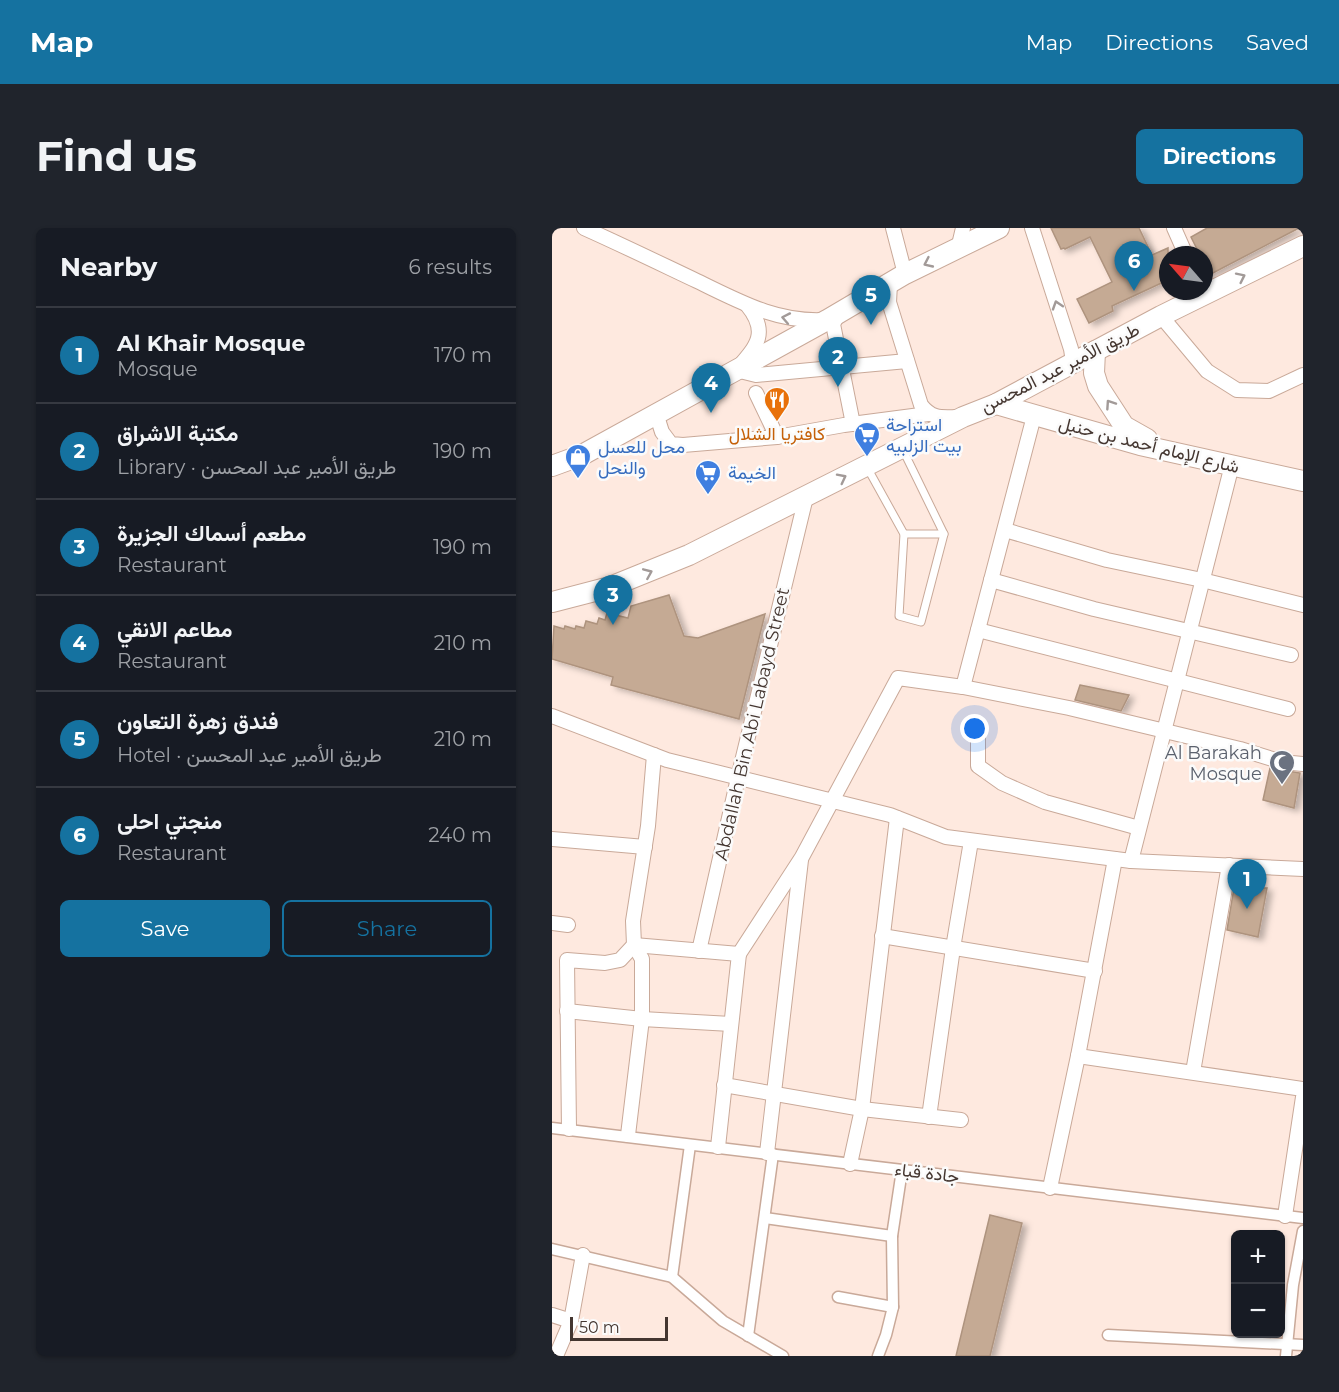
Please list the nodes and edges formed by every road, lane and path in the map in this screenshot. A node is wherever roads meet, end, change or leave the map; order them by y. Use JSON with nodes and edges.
{"nodes":[{"id":1,"x":584,"y":228,"type":"edge"},
{"id":2,"x":892,"y":228,"type":"edge"},
{"id":3,"x":963,"y":228,"type":"edge"},
{"id":4,"x":999,"y":228,"type":"edge"},
{"id":5,"x":1032,"y":228,"type":"edge"},
{"id":6,"x":1174,"y":228,"type":"edge"},
{"id":7,"x":602,"y":232,"type":"edge"},
{"id":8,"x":1182,"y":246,"type":"edge"},
{"id":9,"x":1303,"y":246,"type":"edge"},
{"id":10,"x":958,"y":249,"type":"junction"},
{"id":11,"x":898,"y":279,"type":"junction"},
{"id":12,"x":1213,"y":288,"type":"edge"},
{"id":13,"x":1190,"y":300,"type":"edge"},
{"id":14,"x":747,"y":305,"type":"junction"},
{"id":15,"x":833,"y":316,"type":"junction"},
{"id":16,"x":1161,"y":316,"type":"junction"},
{"id":17,"x":1095,"y":351,"type":"junction"},
{"id":18,"x":907,"y":361,"type":"junction"},
{"id":19,"x":1073,"y":362,"type":"junction"},
{"id":20,"x":842,"y":367,"type":"junction"},
{"id":21,"x":736,"y":370,"type":"junction"},
{"id":22,"x":1303,"y":375,"type":"edge"},
{"id":23,"x":756,"y":393,"type":"dead end"},
{"id":24,"x":996,"y":404,"type":"junction"},
{"id":25,"x":656,"y":413,"type":"junction"},
{"id":26,"x":928,"y":414,"type":"junction"},
{"id":27,"x":1034,"y":416,"type":"junction"},
{"id":28,"x":963,"y":417,"type":"junction"},
{"id":29,"x":853,"y":424,"type":"junction"},
{"id":30,"x":777,"y":438,"type":"junction"},
{"id":31,"x":903,"y":448,"type":"junction"},
{"id":32,"x":1171,"y":452,"type":"junction"},
{"id":33,"x":1232,"y":465,"type":"junction"},
{"id":34,"x":552,"y":466,"type":"edge"},
{"id":35,"x":866,"y":466,"type":"junction"},
{"id":36,"x":1303,"y":481,"type":"edge"},
{"id":37,"x":806,"y":497,"type":"junction"},
{"id":38,"x":1005,"y":530,"type":"junction"},
{"id":39,"x":904,"y":534,"type":"junction"},
{"id":40,"x":944,"y":534,"type":"junction"},
{"id":41,"x":992,"y":580,"type":"junction"},
{"id":42,"x":1202,"y":580,"type":"junction"},
{"id":43,"x":552,"y":602,"type":"edge"},
{"id":44,"x":1303,"y":605,"type":"edge"},
{"id":45,"x":978,"y":630,"type":"junction"},
{"id":46,"x":1190,"y":630,"type":"junction"},
{"id":47,"x":1291,"y":655,"type":"dead end"},
{"id":48,"x":1177,"y":682,"type":"junction"},
{"id":49,"x":963,"y":687,"type":"junction"},
{"id":50,"x":1288,"y":709,"type":"dead end"},
{"id":51,"x":552,"y":716,"type":"edge"},
{"id":52,"x":1164,"y":732,"type":"junction"},
{"id":53,"x":978,"y":737,"type":"dead end"},
{"id":54,"x":654,"y":755,"type":"junction"},
{"id":55,"x":1303,"y":764,"type":"edge"},
{"id":56,"x":738,"y":778,"type":"junction"},
{"id":57,"x":832,"y":801,"type":"junction"},
{"id":58,"x":897,"y":818,"type":"junction"},
{"id":59,"x":1139,"y":828,"type":"junction"},
{"id":60,"x":552,"y":839,"type":"edge"},
{"id":61,"x":971,"y":841,"type":"junction"},
{"id":62,"x":645,"y":847,"type":"junction"},
{"id":63,"x":802,"y":857,"type":"junction"},
{"id":64,"x":1115,"y":859,"type":"junction"},
{"id":65,"x":1131,"y":861,"type":"junction"},
{"id":66,"x":1229,"y":865,"type":"junction"},
{"id":67,"x":1303,"y":869,"type":"edge"},
{"id":68,"x":552,"y":923,"type":"edge"},
{"id":69,"x":568,"y":925,"type":"dead end"},
{"id":70,"x":882,"y":936,"type":"junction"},
{"id":71,"x":634,"y":945,"type":"junction"},
{"id":72,"x":953,"y":948,"type":"junction"},
{"id":73,"x":699,"y":951,"type":"junction"},
{"id":74,"x":739,"y":954,"type":"junction"},
{"id":75,"x":1095,"y":971,"type":"junction"},
{"id":76,"x":567,"y":1011,"type":"junction"},
{"id":77,"x":642,"y":1019,"type":"junction"},
{"id":78,"x":731,"y":1023,"type":"junction"},
{"id":79,"x":552,"y":1038,"type":"edge"},
{"id":80,"x":567,"y":1040,"type":"junction"},
{"id":81,"x":1078,"y":1056,"type":"junction"},
{"id":82,"x":1193,"y":1072,"type":"junction"},
{"id":83,"x":724,"y":1084,"type":"junction"},
{"id":84,"x":1303,"y":1089,"type":"edge"},
{"id":85,"x":774,"y":1094,"type":"junction"},
{"id":86,"x":1303,"y":1097,"type":"edge"},
{"id":87,"x":862,"y":1109,"type":"junction"},
{"id":88,"x":929,"y":1117,"type":"junction"},
{"id":89,"x":961,"y":1120,"type":"dead end"},
{"id":90,"x":552,"y":1128,"type":"edge"},
{"id":91,"x":1301,"y":1128,"type":"edge"},
{"id":92,"x":569,"y":1129,"type":"junction"},
{"id":93,"x":628,"y":1135,"type":"junction"},
{"id":94,"x":690,"y":1145,"type":"junction"},
{"id":95,"x":718,"y":1147,"type":"junction"},
{"id":96,"x":770,"y":1154,"type":"junction"},
{"id":97,"x":850,"y":1164,"type":"junction"},
{"id":98,"x":902,"y":1170,"type":"junction"},
{"id":99,"x":1050,"y":1188,"type":"junction"},
{"id":100,"x":1284,"y":1216,"type":"junction"},
{"id":101,"x":765,"y":1218,"type":"junction"},
{"id":102,"x":1303,"y":1218,"type":"edge"},
{"id":103,"x":1303,"y":1231,"type":"edge"},
{"id":104,"x":892,"y":1236,"type":"junction"},
{"id":105,"x":552,"y":1249,"type":"edge"},
{"id":106,"x":583,"y":1255,"type":"junction"},
{"id":107,"x":672,"y":1277,"type":"junction"},
{"id":108,"x":838,"y":1297,"type":"dead end"},
{"id":109,"x":893,"y":1307,"type":"junction"},
{"id":110,"x":552,"y":1315,"type":"edge"},
{"id":111,"x":571,"y":1321,"type":"junction"},
{"id":112,"x":1108,"y":1335,"type":"dead end"},
{"id":113,"x":748,"y":1336,"type":"junction"},
{"id":114,"x":1303,"y":1346,"type":"edge"},
{"id":115,"x":1286,"y":1350,"type":"edge"},
{"id":116,"x":556,"y":1356,"type":"edge"},
{"id":117,"x":783,"y":1356,"type":"edge"},
{"id":118,"x":878,"y":1356,"type":"edge"}],
"edges":[{"from":1,"to":7,"type":"street"},
{"from":2,"to":11,"type":"street"},
{"from":3,"to":10,"type":"street"},
{"from":4,"to":10,"type":"main road"},
{"from":19,"to":5,"type":"street","one_way":true},
{"from":6,"to":8,"type":"street"},
{"from":7,"to":14,"type":"street"},
{"from":12,"to":9,"type":"main road","name":"طريق الأمير عبد المحسن","one_way":true},
{"from":10,"to":11,"type":"main road","one_way":true},
{"from":11,"to":15,"type":"main road"},
{"from":11,"to":18,"type":"street"},
{"from":13,"to":16,"type":"main road","name":"طريق الأمير عبد المحسن"},
{"from":15,"to":14,"type":"street","one_way":true},
{"from":14,"to":21,"type":"street"},
{"from":15,"to":20,"type":"street"},
{"from":15,"to":21,"type":"main road"},
{"from":16,"to":17,"type":"main road","name":"طريق الأمير عبد المحسن"},
{"from":16,"to":22,"type":"street"},
{"from":17,"to":19,"type":"main road","name":"طريق الأمير عبد المحسن"},
{"from":32,"to":17,"type":"main road","one_way":true},
{"from":18,"to":20,"type":"street"},
{"from":18,"to":26,"type":"street"},
{"from":19,"to":24,"type":"main road","name":"طريق الأمير عبد المحسن"},
{"from":20,"to":21,"type":"street"},
{"from":20,"to":29,"type":"street"},
{"from":21,"to":25,"type":"main road"},
{"from":23,"to":30,"type":"street"},
{"from":24,"to":27,"type":"main road","name":"شارع الإمام أحمد بن حنبل"},
{"from":24,"to":28,"type":"main road","name":"طريق الأمير عبد المحسن"},
{"from":25,"to":30,"type":"street"},
{"from":25,"to":34,"type":"main road"},
{"from":26,"to":28,"type":"street"},
{"from":26,"to":29,"type":"street"},
{"from":27,"to":32,"type":"main road","name":"شارع الإمام أحمد بن حنبل"},
{"from":27,"to":38,"type":"street"},
{"from":28,"to":31,"type":"main road","name":"طريق الأمير عبد المحسن"},
{"from":29,"to":30,"type":"street"},
{"from":31,"to":35,"type":"main road","name":"طريق الأمير عبد المحسن"},
{"from":31,"to":40,"type":"lane"},
{"from":32,"to":33,"type":"main road","name":"شارع الإمام أحمد بن حنبل"},
{"from":33,"to":36,"type":"main road","name":"شارع الإمام أحمد بن حنبل"},
{"from":33,"to":42,"type":"street"},
{"from":37,"to":35,"type":"main road","name":"طريق الأمير عبد المحسن","one_way":true},
{"from":35,"to":39,"type":"lane"},
{"from":43,"to":37,"type":"main road","name":"طريق الأمير عبد المحسن","one_way":true},
{"from":37,"to":56,"type":"street","name":"Abdallah Bin Abi Labayd Street"},
{"from":38,"to":41,"type":"street"},
{"from":38,"to":42,"type":"street"},
{"from":39,"to":40,"type":"lane"},
{"from":39,"to":40,"type":"lane"},
{"from":41,"to":45,"type":"street"},
{"from":41,"to":46,"type":"street"},
{"from":42,"to":44,"type":"street"},
{"from":42,"to":46,"type":"street"},
{"from":45,"to":48,"type":"street"},
{"from":45,"to":49,"type":"street"},
{"from":46,"to":47,"type":"street"},
{"from":46,"to":48,"type":"street"},
{"from":48,"to":50,"type":"street"},
{"from":48,"to":52,"type":"street"},
{"from":49,"to":52,"type":"street"},
{"from":49,"to":57,"type":"street"},
{"from":51,"to":54,"type":"street"},
{"from":52,"to":55,"type":"street"},
{"from":52,"to":59,"type":"street"},
{"from":53,"to":59,"type":"street"},
{"from":54,"to":56,"type":"street"},
{"from":54,"to":62,"type":"street"},
{"from":56,"to":57,"type":"street"},
{"from":56,"to":73,"type":"street","name":"Abdallah Bin Abi Labayd Street"},
{"from":57,"to":58,"type":"street"},
{"from":57,"to":63,"type":"street"},
{"from":58,"to":61,"type":"street"},
{"from":58,"to":70,"type":"street"},
{"from":59,"to":65,"type":"street"},
{"from":60,"to":62,"type":"street"},
{"from":61,"to":64,"type":"street"},
{"from":61,"to":72,"type":"street"},
{"from":62,"to":71,"type":"street"},
{"from":63,"to":74,"type":"street"},
{"from":63,"to":85,"type":"street"},
{"from":64,"to":65,"type":"street"},
{"from":64,"to":75,"type":"street"},
{"from":65,"to":66,"type":"street"},
{"from":66,"to":67,"type":"street"},
{"from":66,"to":82,"type":"street"},
{"from":68,"to":69,"type":"street"},
{"from":70,"to":72,"type":"street"},
{"from":70,"to":87,"type":"street"},
{"from":71,"to":73,"type":"street"},
{"from":71,"to":76,"type":"street"},
{"from":71,"to":77,"type":"street"},
{"from":72,"to":75,"type":"street"},
{"from":72,"to":88,"type":"street"},
{"from":73,"to":74,"type":"street"},
{"from":74,"to":78,"type":"street"},
{"from":75,"to":81,"type":"street"},
{"from":76,"to":77,"type":"street"},
{"from":76,"to":80,"type":"street"},
{"from":77,"to":78,"type":"street"},
{"from":77,"to":93,"type":"street"},
{"from":78,"to":83,"type":"street"},
{"from":79,"to":80,"type":"street"},
{"from":80,"to":92,"type":"street"},
{"from":81,"to":82,"type":"street"},
{"from":81,"to":99,"type":"street"},
{"from":82,"to":84,"type":"street"},
{"from":83,"to":85,"type":"street"},
{"from":83,"to":95,"type":"street"},
{"from":85,"to":87,"type":"street"},
{"from":85,"to":96,"type":"street"},
{"from":86,"to":91,"type":"street"},
{"from":87,"to":88,"type":"street"},
{"from":87,"to":97,"type":"street"},
{"from":88,"to":89,"type":"street"},
{"from":90,"to":92,"type":"street","name":"جادة قباء"},
{"from":91,"to":100,"type":"street"},
{"from":92,"to":93,"type":"street","name":"جادة قباء"},
{"from":93,"to":94,"type":"street","name":"جادة قباء"},
{"from":94,"to":95,"type":"street","name":"جادة قباء"},
{"from":94,"to":107,"type":"street"},
{"from":95,"to":96,"type":"street","name":"جادة قباء"},
{"from":96,"to":97,"type":"street","name":"جادة قباء"},
{"from":96,"to":101,"type":"street"},
{"from":97,"to":98,"type":"street","name":"جادة قباء"},
{"from":98,"to":99,"type":"street","name":"جادة قباء"},
{"from":98,"to":104,"type":"street"},
{"from":99,"to":100,"type":"street","name":"جادة قباء"},
{"from":100,"to":102,"type":"street","name":"جادة قباء"},
{"from":101,"to":104,"type":"street"},
{"from":101,"to":113,"type":"street"},
{"from":103,"to":115,"type":"street"},
{"from":104,"to":109,"type":"street"},
{"from":105,"to":106,"type":"street"},
{"from":106,"to":107,"type":"street"},
{"from":106,"to":111,"type":"street"},
{"from":107,"to":113,"type":"street"},
{"from":108,"to":109,"type":"street"},
{"from":109,"to":118,"type":"street"},
{"from":110,"to":111,"type":"street"},
{"from":111,"to":116,"type":"street"},
{"from":112,"to":115,"type":"street"},
{"from":113,"to":117,"type":"street"},
{"from":114,"to":115,"type":"street"}]}
